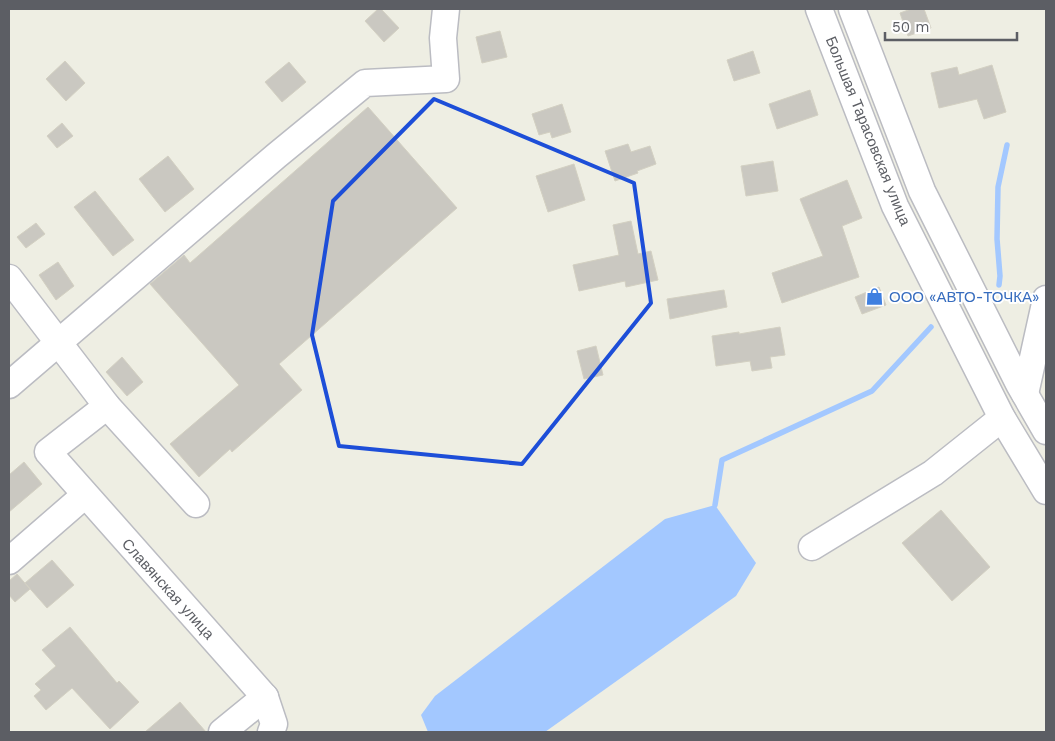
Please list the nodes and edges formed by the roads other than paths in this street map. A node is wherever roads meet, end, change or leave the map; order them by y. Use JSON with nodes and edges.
{"nodes":[{"id":1,"x":446,"y":9,"type":"edge"},
{"id":2,"x":819,"y":9,"type":"edge"},
{"id":3,"x":852,"y":9,"type":"edge"},
{"id":4,"x":9,"y":278,"type":"edge"},
{"id":5,"x":1046,"y":299,"type":"edge"},
{"id":6,"x":59,"y":342,"type":"junction"},
{"id":7,"x":9,"y":385,"type":"edge"},
{"id":8,"x":1025,"y":394,"type":"junction"},
{"id":9,"x":107,"y":406,"type":"junction"},
{"id":10,"x":1002,"y":418,"type":"junction"},
{"id":11,"x":1046,"y":431,"type":"edge"},
{"id":12,"x":1046,"y":491,"type":"edge"},
{"id":13,"x":85,"y":495,"type":"junction"},
{"id":14,"x":196,"y":504,"type":"dead end"},
{"id":15,"x":812,"y":547,"type":"dead end"},
{"id":16,"x":9,"y":561,"type":"edge"},
{"id":17,"x":264,"y":697,"type":"junction"},
{"id":18,"x":222,"y":732,"type":"edge"},
{"id":19,"x":271,"y":732,"type":"edge"}],
"edges":[{"from":1,"to":6,"type":"street"},
{"from":2,"to":10,"type":"street","name":"Большая Тарасовская улица"},
{"from":3,"to":8,"type":"street","name":"Большая Тарасовская улица"},
{"from":4,"to":6,"type":"street"},
{"from":5,"to":8,"type":"street"},
{"from":6,"to":7,"type":"street"},
{"from":6,"to":9,"type":"street"},
{"from":8,"to":11,"type":"street","name":"Большая Тарасовская улица"},
{"from":9,"to":13,"type":"street","name":"Славянская улица"},
{"from":9,"to":14,"type":"street"},
{"from":10,"to":12,"type":"street","name":"Большая Тарасовская улица"},
{"from":10,"to":15,"type":"street"},
{"from":13,"to":16,"type":"street"},
{"from":13,"to":17,"type":"street","name":"Славянская улица"},
{"from":17,"to":18,"type":"street"},
{"from":17,"to":19,"type":"street","name":"Славянская улица"}]}
